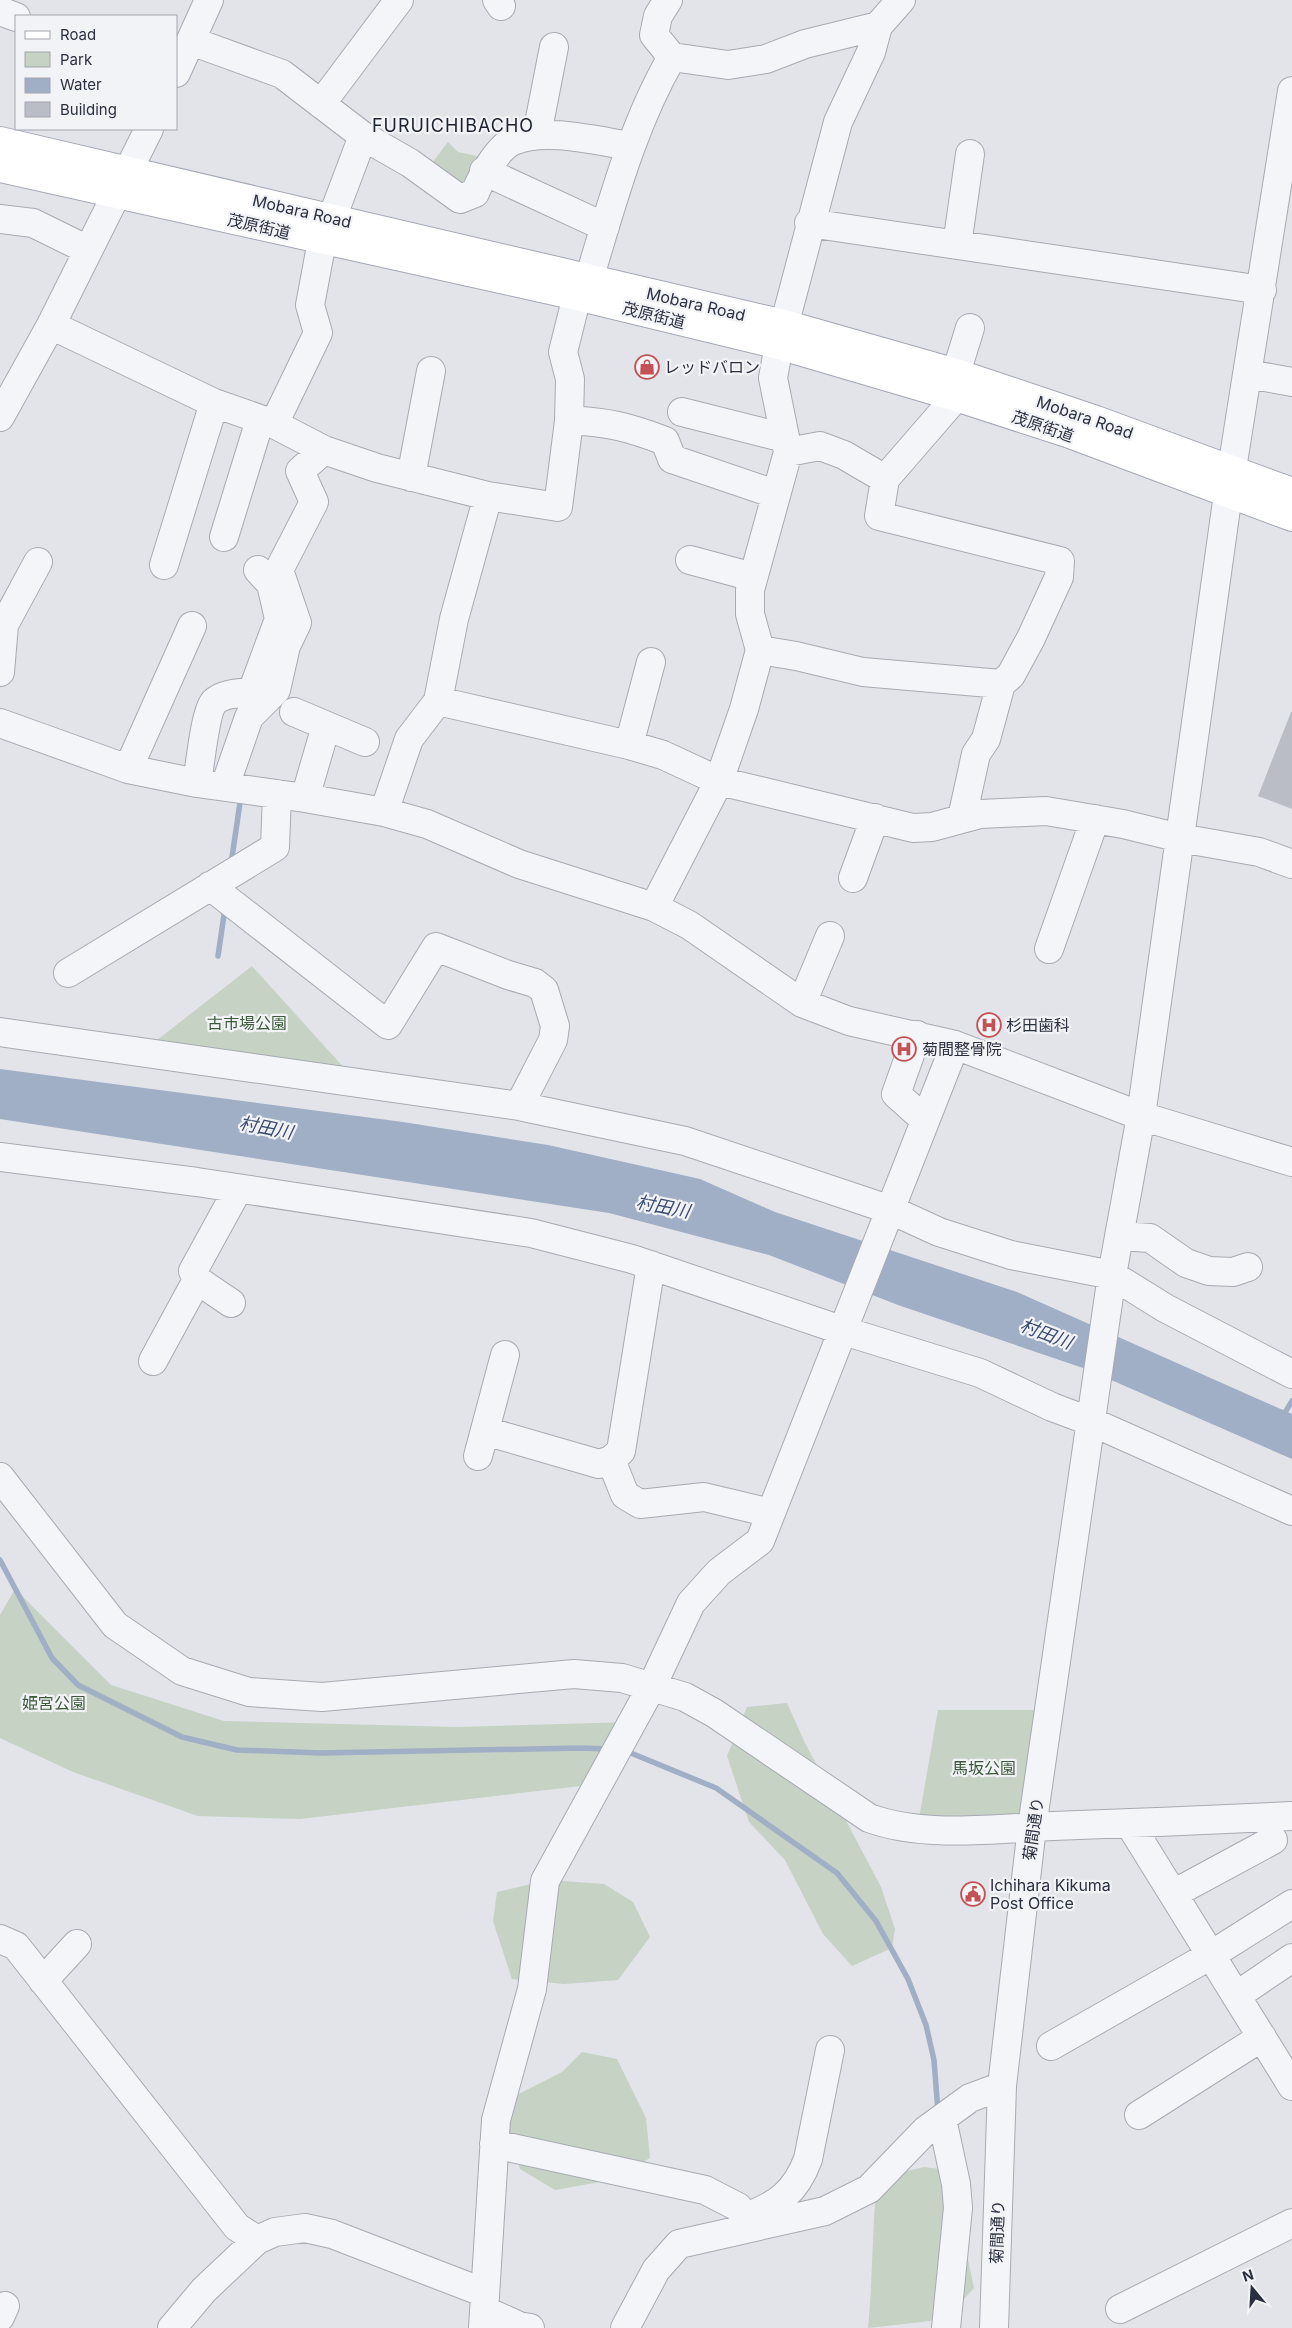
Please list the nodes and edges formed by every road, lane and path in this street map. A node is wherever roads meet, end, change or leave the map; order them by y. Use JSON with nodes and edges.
{"nodes":[{"id":1,"x":210,"y":0,"type":"edge"},
{"id":2,"x":399,"y":0,"type":"edge"},
{"id":3,"x":668,"y":0,"type":"edge"},
{"id":4,"x":901,"y":0,"type":"edge"},
{"id":5,"x":0,"y":11,"type":"edge"},
{"id":6,"x":15,"y":17,"type":"edge"},
{"id":7,"x":878,"y":26,"type":"junction"},
{"id":8,"x":191,"y":41,"type":"junction"},
{"id":9,"x":554,"y":47,"type":"dead end"},
{"id":10,"x":672,"y":57,"type":"junction"},
{"id":11,"x":178,"y":69,"type":"edge"},
{"id":12,"x":1292,"y":91,"type":"edge"},
{"id":13,"x":321,"y":104,"type":"junction"},
{"id":14,"x":149,"y":130,"type":"edge"},
{"id":15,"x":537,"y":134,"type":"junction"},
{"id":16,"x":363,"y":136,"type":"junction"},
{"id":17,"x":0,"y":141,"type":"edge"},
{"id":18,"x":631,"y":146,"type":"junction"},
{"id":19,"x":970,"y":154,"type":"dead end"},
{"id":20,"x":0,"y":168,"type":"edge"},
{"id":21,"x":484,"y":171,"type":"junction"},
{"id":22,"x":123,"y":182,"type":"junction"},
{"id":23,"x":0,"y":220,"type":"edge"},
{"id":24,"x":809,"y":223,"type":"junction"},
{"id":25,"x":604,"y":227,"type":"junction"},
{"id":26,"x":327,"y":230,"type":"junction"},
{"id":27,"x":957,"y":245,"type":"junction"},
{"id":28,"x":88,"y":250,"type":"junction"},
{"id":29,"x":583,"y":287,"type":"junction"},
{"id":30,"x":1262,"y":290,"type":"junction"},
{"id":31,"x":51,"y":326,"type":"junction"},
{"id":32,"x":970,"y":328,"type":"dead end"},
{"id":33,"x":781,"y":335,"type":"junction"},
{"id":34,"x":431,"y":371,"type":"dead end"},
{"id":35,"x":1248,"y":374,"type":"junction"},
{"id":36,"x":1292,"y":382,"type":"edge"},
{"id":37,"x":956,"y":385,"type":"junction"},
{"id":38,"x":214,"y":403,"type":"junction"},
{"id":39,"x":682,"y":412,"type":"dead end"},
{"id":40,"x":0,"y":417,"type":"edge"},
{"id":41,"x":569,"y":421,"type":"junction"},
{"id":42,"x":267,"y":422,"type":"junction"},
{"id":43,"x":786,"y":445,"type":"junction"},
{"id":44,"x":324,"y":450,"type":"junction"},
{"id":45,"x":411,"y":477,"type":"junction"},
{"id":46,"x":885,"y":479,"type":"junction"},
{"id":47,"x":1230,"y":482,"type":"junction"},
{"id":48,"x":1292,"y":492,"type":"edge"},
{"id":49,"x":775,"y":494,"type":"junction"},
{"id":50,"x":488,"y":496,"type":"junction"},
{"id":51,"x":1292,"y":517,"type":"edge"},
{"id":52,"x":224,"y":537,"type":"dead end"},
{"id":53,"x":690,"y":560,"type":"dead end"},
{"id":54,"x":38,"y":562,"type":"dead end"},
{"id":55,"x":164,"y":565,"type":"dead end"},
{"id":56,"x":258,"y":570,"type":"dead end"},
{"id":57,"x":753,"y":577,"type":"junction"},
{"id":58,"x":192,"y":626,"type":"dead end"},
{"id":59,"x":760,"y":650,"type":"junction"},
{"id":60,"x":651,"y":662,"type":"dead end"},
{"id":61,"x":0,"y":672,"type":"edge"},
{"id":62,"x":1001,"y":684,"type":"junction"},
{"id":63,"x":438,"y":701,"type":"junction"},
{"id":64,"x":294,"y":712,"type":"dead end"},
{"id":65,"x":0,"y":723,"type":"edge"},
{"id":66,"x":326,"y":726,"type":"junction"},
{"id":67,"x":365,"y":742,"type":"dead end"},
{"id":68,"x":629,"y":745,"type":"junction"},
{"id":69,"x":128,"y":770,"type":"junction"},
{"id":70,"x":719,"y":781,"type":"junction"},
{"id":71,"x":197,"y":783,"type":"junction"},
{"id":72,"x":225,"y":786,"type":"junction"},
{"id":73,"x":278,"y":794,"type":"junction"},
{"id":74,"x":305,"y":798,"type":"junction"},
{"id":75,"x":384,"y":812,"type":"junction"},
{"id":76,"x":875,"y":818,"type":"junction"},
{"id":77,"x":962,"y":818,"type":"junction"},
{"id":78,"x":1095,"y":819,"type":"junction"},
{"id":79,"x":1180,"y":838,"type":"junction"},
{"id":80,"x":1292,"y":864,"type":"edge"},
{"id":81,"x":854,"y":878,"type":"dead end"},
{"id":82,"x":210,"y":886,"type":"junction"},
{"id":83,"x":654,"y":907,"type":"junction"},
{"id":84,"x":830,"y":936,"type":"dead end"},
{"id":85,"x":1049,"y":949,"type":"dead end"},
{"id":86,"x":68,"y":973,"type":"dead end"},
{"id":87,"x":802,"y":1003,"type":"junction"},
{"id":88,"x":0,"y":1032,"type":"edge"},
{"id":89,"x":917,"y":1035,"type":"junction"},
{"id":90,"x":955,"y":1045,"type":"junction"},
{"id":91,"x":519,"y":1106,"type":"junction"},
{"id":92,"x":1141,"y":1116,"type":"junction"},
{"id":93,"x":925,"y":1120,"type":"junction"},
{"id":94,"x":0,"y":1157,"type":"edge"},
{"id":95,"x":1292,"y":1162,"type":"edge"},
{"id":96,"x":238,"y":1189,"type":"junction"},
{"id":97,"x":891,"y":1210,"type":"junction"},
{"id":98,"x":1120,"y":1236,"type":"junction"},
{"id":99,"x":651,"y":1265,"type":"junction"},
{"id":100,"x":1248,"y":1267,"type":"dead end"},
{"id":101,"x":1112,"y":1275,"type":"junction"},
{"id":102,"x":198,"y":1280,"type":"junction"},
{"id":103,"x":230,"y":1303,"type":"dead end"},
{"id":104,"x":844,"y":1331,"type":"junction"},
{"id":105,"x":505,"y":1355,"type":"dead end"},
{"id":106,"x":153,"y":1361,"type":"dead end"},
{"id":107,"x":1292,"y":1374,"type":"edge"},
{"id":108,"x":1092,"y":1422,"type":"junction"},
{"id":109,"x":611,"y":1460,"type":"junction"},
{"id":110,"x":0,"y":1477,"type":"edge"},
{"id":111,"x":1292,"y":1510,"type":"edge"},
{"id":112,"x":771,"y":1513,"type":"junction"},
{"id":113,"x":652,"y":1686,"type":"junction"},
{"id":114,"x":1292,"y":1816,"type":"edge"},
{"id":115,"x":1129,"y":1823,"type":"junction"},
{"id":116,"x":1032,"y":1827,"type":"junction"},
{"id":117,"x":1273,"y":1840,"type":"dead end"},
{"id":118,"x":1173,"y":1894,"type":"junction"},
{"id":119,"x":1292,"y":1904,"type":"edge"},
{"id":120,"x":0,"y":1939,"type":"edge"},
{"id":121,"x":77,"y":1944,"type":"dead end"},
{"id":122,"x":1211,"y":1955,"type":"junction"},
{"id":123,"x":1292,"y":1958,"type":"edge"},
{"id":124,"x":44,"y":1981,"type":"junction"},
{"id":125,"x":1236,"y":1996,"type":"junction"},
{"id":126,"x":1262,"y":2037,"type":"junction"},
{"id":127,"x":1051,"y":2046,"type":"dead end"},
{"id":128,"x":830,"y":2050,"type":"dead end"},
{"id":129,"x":1002,"y":2086,"type":"junction"},
{"id":130,"x":1292,"y":2086,"type":"edge"},
{"id":131,"x":1139,"y":2114,"type":"dead end"},
{"id":132,"x":942,"y":2119,"type":"junction"},
{"id":133,"x":494,"y":2144,"type":"junction"},
{"id":134,"x":748,"y":2222,"type":"junction"},
{"id":135,"x":1292,"y":2223,"type":"edge"},
{"id":136,"x":257,"y":2240,"type":"junction"},
{"id":137,"x":1120,"y":2309,"type":"dead end"},
{"id":138,"x":484,"y":2311,"type":"edge"},
{"id":139,"x":172,"y":2328,"type":"edge"},
{"id":140,"x":530,"y":2328,"type":"edge"},
{"id":141,"x":625,"y":2328,"type":"edge"},
{"id":142,"x":946,"y":2328,"type":"edge"},
{"id":143,"x":994,"y":2328,"type":"edge"}],
"edges":[{"from":1,"to":8,"type":"street"},
{"from":2,"to":13,"type":"street"},
{"from":3,"to":10,"type":"street"},
{"from":4,"to":7,"type":"street"},
{"from":5,"to":6,"type":"street"},
{"from":7,"to":10,"type":"street"},
{"from":7,"to":24,"type":"street"},
{"from":8,"to":11,"type":"street"},
{"from":8,"to":13,"type":"street"},
{"from":9,"to":15,"type":"street"},
{"from":10,"to":18,"type":"street"},
{"from":12,"to":30,"type":"street","name":"菊間通り"},
{"from":13,"to":16,"type":"street"},
{"from":14,"to":22,"type":"street"},
{"from":15,"to":18,"type":"street"},
{"from":15,"to":21,"type":"street"},
{"from":16,"to":21,"type":"street"},
{"from":16,"to":26,"type":"street"},
{"from":17,"to":22,"type":"main road","name":"Mobara Road"},
{"from":18,"to":25,"type":"street"},
{"from":19,"to":27,"type":"street"},
{"from":20,"to":22,"type":"main road"},
{"from":21,"to":25,"type":"street"},
{"from":22,"to":26,"type":"main road","name":"Mobara Road"},
{"from":22,"to":28,"type":"street"},
{"from":23,"to":28,"type":"street"},
{"from":24,"to":27,"type":"street"},
{"from":24,"to":33,"type":"street"},
{"from":25,"to":29,"type":"street"},
{"from":26,"to":29,"type":"main road","name":"Mobara Road"},
{"from":26,"to":42,"type":"street"},
{"from":27,"to":30,"type":"street"},
{"from":28,"to":31,"type":"street"},
{"from":29,"to":33,"type":"main road","name":"Mobara Road"},
{"from":29,"to":41,"type":"street"},
{"from":30,"to":35,"type":"street","name":"菊間通り"},
{"from":31,"to":38,"type":"street"},
{"from":31,"to":40,"type":"street"},
{"from":32,"to":37,"type":"street"},
{"from":33,"to":37,"type":"main road","name":"Mobara Road"},
{"from":33,"to":43,"type":"street"},
{"from":34,"to":45,"type":"street"},
{"from":35,"to":36,"type":"street"},
{"from":35,"to":47,"type":"street","name":"菊間通り"},
{"from":37,"to":46,"type":"street"},
{"from":37,"to":47,"type":"main road","name":"Mobara Road"},
{"from":38,"to":42,"type":"street"},
{"from":38,"to":55,"type":"street"},
{"from":39,"to":43,"type":"street"},
{"from":41,"to":49,"type":"street"},
{"from":41,"to":50,"type":"street"},
{"from":42,"to":44,"type":"street"},
{"from":42,"to":52,"type":"street"},
{"from":43,"to":46,"type":"street"},
{"from":43,"to":49,"type":"street"},
{"from":44,"to":45,"type":"street"},
{"from":44,"to":72,"type":"street"},
{"from":45,"to":50,"type":"street"},
{"from":46,"to":62,"type":"street"},
{"from":47,"to":48,"type":"main road","name":"Mobara Road"},
{"from":47,"to":51,"type":"main road"},
{"from":47,"to":79,"type":"street","name":"菊間通り"},
{"from":49,"to":57,"type":"street"},
{"from":50,"to":63,"type":"street"},
{"from":53,"to":57,"type":"street"},
{"from":54,"to":61,"type":"street"},
{"from":56,"to":71,"type":"street"},
{"from":57,"to":59,"type":"street"},
{"from":58,"to":69,"type":"street"},
{"from":59,"to":62,"type":"street"},
{"from":59,"to":70,"type":"street"},
{"from":60,"to":68,"type":"street"},
{"from":62,"to":77,"type":"street"},
{"from":63,"to":68,"type":"street"},
{"from":63,"to":75,"type":"street"},
{"from":64,"to":66,"type":"street"},
{"from":65,"to":69,"type":"street"},
{"from":66,"to":67,"type":"street"},
{"from":66,"to":74,"type":"street"},
{"from":68,"to":70,"type":"street"},
{"from":69,"to":71,"type":"street"},
{"from":70,"to":76,"type":"street"},
{"from":70,"to":83,"type":"street"},
{"from":71,"to":72,"type":"street"},
{"from":72,"to":73,"type":"street"},
{"from":73,"to":74,"type":"street"},
{"from":73,"to":82,"type":"street"},
{"from":74,"to":75,"type":"street"},
{"from":75,"to":83,"type":"street"},
{"from":76,"to":77,"type":"street"},
{"from":76,"to":81,"type":"street"},
{"from":77,"to":78,"type":"street"},
{"from":78,"to":79,"type":"street"},
{"from":78,"to":85,"type":"street"},
{"from":79,"to":80,"type":"street"},
{"from":79,"to":92,"type":"street","name":"菊間通り"},
{"from":82,"to":86,"type":"street"},
{"from":82,"to":91,"type":"street"},
{"from":83,"to":87,"type":"street"},
{"from":84,"to":87,"type":"street"},
{"from":87,"to":89,"type":"street"},
{"from":88,"to":91,"type":"street"},
{"from":89,"to":90,"type":"street"},
{"from":89,"to":93,"type":"street"},
{"from":90,"to":92,"type":"street"},
{"from":90,"to":93,"type":"street"},
{"from":91,"to":97,"type":"street"},
{"from":92,"to":95,"type":"street"},
{"from":92,"to":98,"type":"street","name":"菊間通り"},
{"from":93,"to":97,"type":"street"},
{"from":94,"to":96,"type":"street"},
{"from":96,"to":99,"type":"street"},
{"from":96,"to":102,"type":"street"},
{"from":97,"to":101,"type":"street"},
{"from":97,"to":104,"type":"street"},
{"from":98,"to":100,"type":"street"},
{"from":98,"to":101,"type":"street","name":"菊間通り"},
{"from":99,"to":104,"type":"street"},
{"from":99,"to":109,"type":"street"},
{"from":101,"to":107,"type":"street"},
{"from":101,"to":108,"type":"street","name":"菊間通り"},
{"from":102,"to":103,"type":"street"},
{"from":102,"to":106,"type":"street"},
{"from":104,"to":108,"type":"street"},
{"from":104,"to":112,"type":"street"},
{"from":105,"to":109,"type":"street"},
{"from":108,"to":111,"type":"street"},
{"from":108,"to":116,"type":"street","name":"菊間通り"},
{"from":109,"to":112,"type":"street"},
{"from":110,"to":113,"type":"street"},
{"from":112,"to":113,"type":"street"},
{"from":113,"to":116,"type":"street"},
{"from":113,"to":133,"type":"street"},
{"from":114,"to":115,"type":"street"},
{"from":115,"to":116,"type":"street"},
{"from":115,"to":118,"type":"street"},
{"from":116,"to":129,"type":"street","name":"菊間通り"},
{"from":117,"to":118,"type":"street"},
{"from":118,"to":122,"type":"street"},
{"from":119,"to":122,"type":"street"},
{"from":120,"to":124,"type":"street"},
{"from":121,"to":124,"type":"street"},
{"from":122,"to":125,"type":"street"},
{"from":122,"to":127,"type":"street"},
{"from":123,"to":125,"type":"street"},
{"from":124,"to":136,"type":"street"},
{"from":125,"to":126,"type":"street"},
{"from":126,"to":130,"type":"street"},
{"from":126,"to":131,"type":"street"},
{"from":128,"to":134,"type":"street"},
{"from":129,"to":132,"type":"street"},
{"from":129,"to":143,"type":"street","name":"菊間通り"},
{"from":132,"to":134,"type":"street"},
{"from":132,"to":142,"type":"street"},
{"from":133,"to":134,"type":"street"},
{"from":133,"to":138,"type":"street"},
{"from":134,"to":141,"type":"street"},
{"from":135,"to":137,"type":"street"},
{"from":136,"to":138,"type":"street"},
{"from":136,"to":139,"type":"street"},
{"from":138,"to":140,"type":"street"}]}
